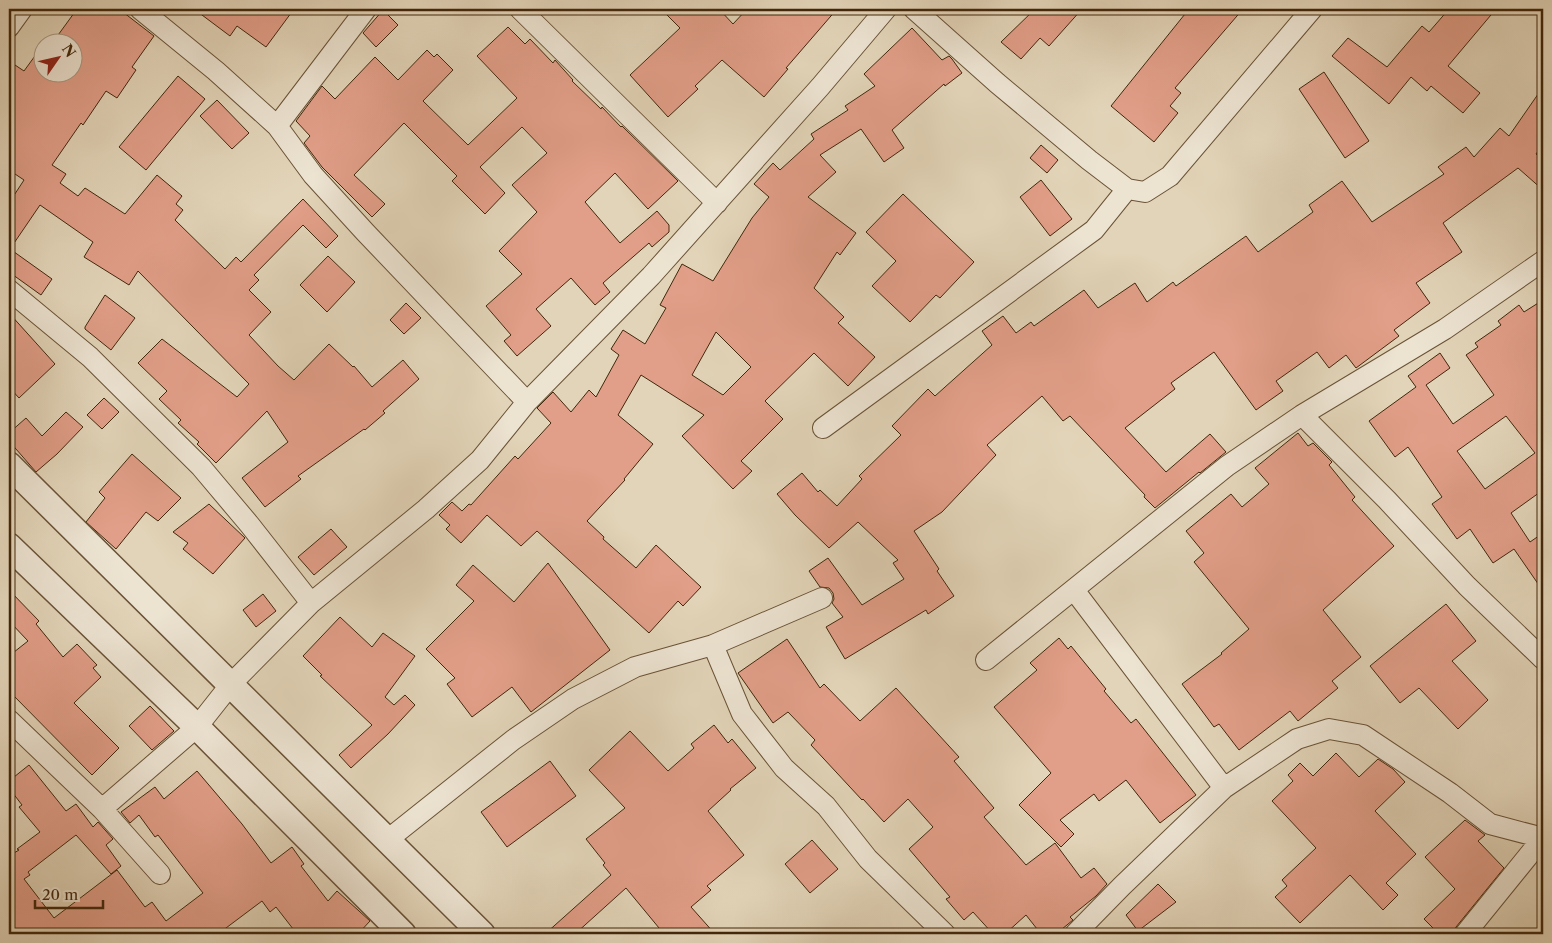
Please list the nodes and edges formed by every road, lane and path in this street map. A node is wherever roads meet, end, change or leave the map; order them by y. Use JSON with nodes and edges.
{"nodes":[{"id":1,"x":22,"y":9,"type":"edge"},
{"id":2,"x":140,"y":9,"type":"edge"},
{"id":3,"x":366,"y":9,"type":"edge"},
{"id":4,"x":520,"y":9,"type":"edge"},
{"id":5,"x":886,"y":9,"type":"edge"},
{"id":6,"x":914,"y":9,"type":"edge"},
{"id":7,"x":1312,"y":9,"type":"edge"},
{"id":8,"x":9,"y":27,"type":"edge"},
{"id":9,"x":276,"y":126,"type":"junction"},
{"id":10,"x":1126,"y":188,"type":"junction"},
{"id":11,"x":717,"y":202,"type":"junction"},
{"id":12,"x":1542,"y":266,"type":"edge"},
{"id":13,"x":9,"y":290,"type":"edge"},
{"id":14,"x":527,"y":402,"type":"junction"},
{"id":15,"x":1302,"y":415,"type":"junction"},
{"id":16,"x":823,"y":428,"type":"dead end"},
{"id":17,"x":9,"y":465,"type":"edge"},
{"id":18,"x":9,"y":546,"type":"edge"},
{"id":19,"x":1074,"y":590,"type":"junction"},
{"id":20,"x":822,"y":598,"type":"dead end"},
{"id":21,"x":311,"y":603,"type":"junction"},
{"id":22,"x":713,"y":645,"type":"junction"},
{"id":23,"x":1543,"y":658,"type":"edge"},
{"id":24,"x":986,"y":660,"type":"dead end"},
{"id":25,"x":231,"y":684,"type":"junction"},
{"id":26,"x":9,"y":720,"type":"edge"},
{"id":27,"x":197,"y":727,"type":"junction"},
{"id":28,"x":1224,"y":788,"type":"junction"},
{"id":29,"x":102,"y":809,"type":"junction"},
{"id":30,"x":1542,"y":838,"type":"edge"},
{"id":31,"x":386,"y":840,"type":"junction"},
{"id":32,"x":160,"y":874,"type":"dead end"},
{"id":33,"x":396,"y":932,"type":"edge"},
{"id":34,"x":482,"y":934,"type":"edge"},
{"id":35,"x":945,"y":934,"type":"edge"},
{"id":36,"x":1075,"y":934,"type":"edge"},
{"id":37,"x":1465,"y":934,"type":"edge"}],
"edges":[{"from":1,"to":8,"type":"street"},
{"from":2,"to":9,"type":"street"},
{"from":3,"to":9,"type":"street"},
{"from":4,"to":11,"type":"street"},
{"from":5,"to":11,"type":"street"},
{"from":6,"to":10,"type":"street"},
{"from":7,"to":10,"type":"street"},
{"from":9,"to":14,"type":"street"},
{"from":10,"to":16,"type":"street"},
{"from":11,"to":14,"type":"street"},
{"from":12,"to":15,"type":"street"},
{"from":13,"to":21,"type":"street"},
{"from":14,"to":21,"type":"street"},
{"from":15,"to":19,"type":"street"},
{"from":15,"to":23,"type":"street"},
{"from":17,"to":25,"type":"street"},
{"from":18,"to":27,"type":"street"},
{"from":19,"to":24,"type":"street"},
{"from":19,"to":28,"type":"street"},
{"from":20,"to":22,"type":"street"},
{"from":21,"to":25,"type":"street"},
{"from":22,"to":31,"type":"street"},
{"from":22,"to":35,"type":"street"},
{"from":25,"to":27,"type":"street"},
{"from":25,"to":31,"type":"street"},
{"from":26,"to":29,"type":"street"},
{"from":27,"to":29,"type":"street"},
{"from":27,"to":33,"type":"street"},
{"from":28,"to":30,"type":"street"},
{"from":28,"to":36,"type":"street"},
{"from":29,"to":32,"type":"street"},
{"from":30,"to":37,"type":"street"},
{"from":31,"to":34,"type":"street"}]}
